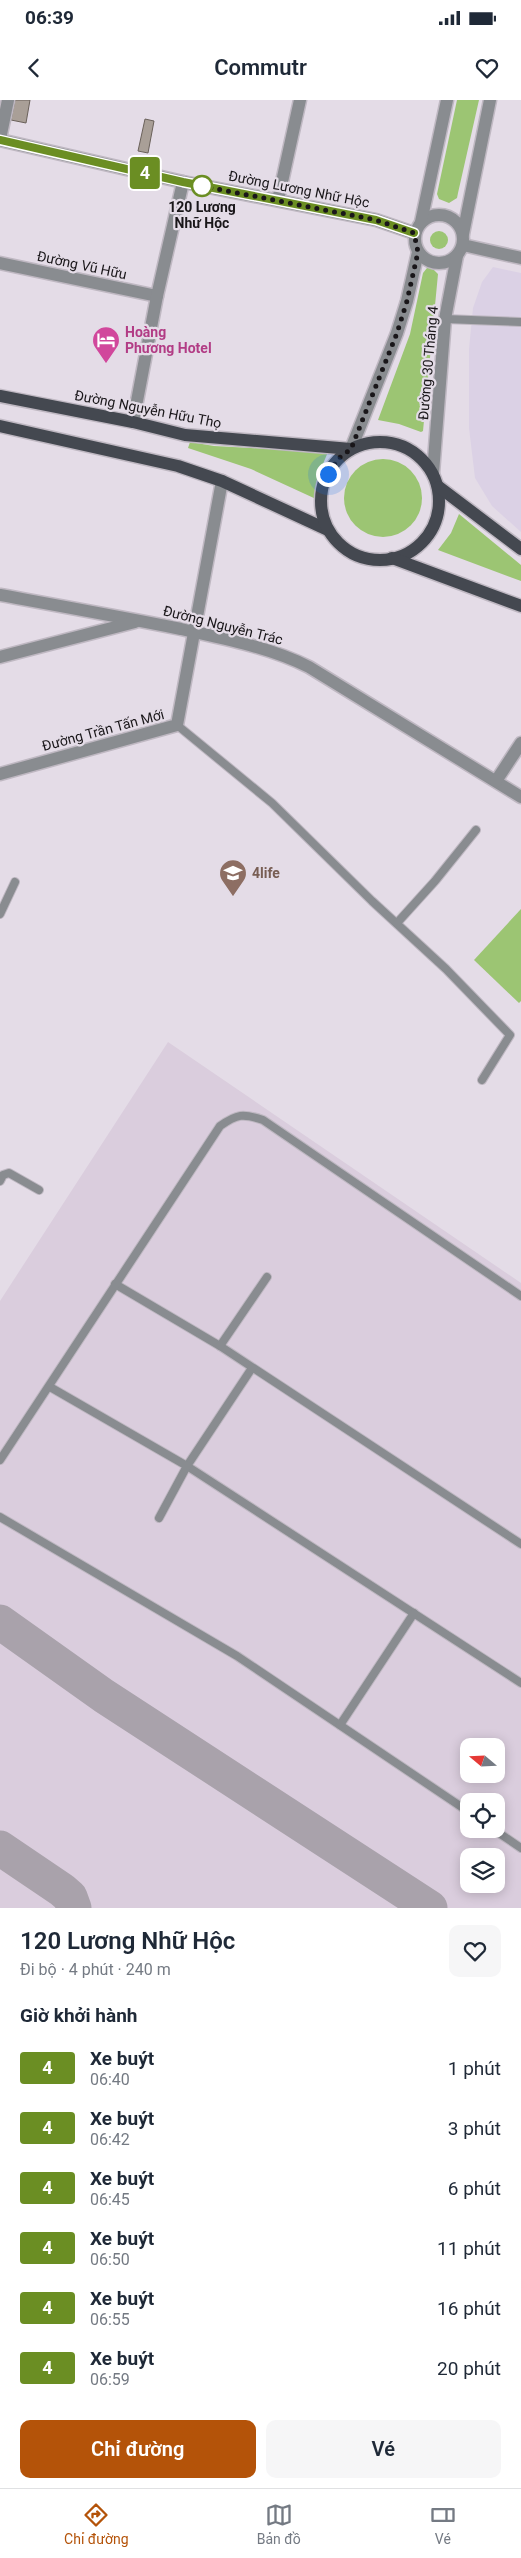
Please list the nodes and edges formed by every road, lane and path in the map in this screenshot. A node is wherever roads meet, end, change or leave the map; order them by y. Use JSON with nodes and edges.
{"nodes":[{"id":1,"x":8,"y":100,"type":"edge"},
{"id":2,"x":300,"y":100,"type":"edge"},
{"id":3,"x":447,"y":100,"type":"edge"},
{"id":4,"x":490,"y":100,"type":"edge"},
{"id":5,"x":0,"y":139,"type":"edge"},
{"id":6,"x":183,"y":182,"type":"junction"},
{"id":7,"x":278,"y":200,"type":"junction"},
{"id":8,"x":422,"y":222,"type":"junction"},
{"id":9,"x":414,"y":233,"type":"junction"},
{"id":10,"x":461,"y":245,"type":"junction"},
{"id":11,"x":418,"y":252,"type":"junction"},
{"id":12,"x":521,"y":258,"type":"edge"},
{"id":13,"x":0,"y":263,"type":"edge"},
{"id":14,"x":157,"y":296,"type":"junction"},
{"id":15,"x":445,"y":319,"type":"junction"},
{"id":16,"x":521,"y":322,"type":"edge"},
{"id":17,"x":0,"y":396,"type":"edge"},
{"id":18,"x":134,"y":422,"type":"junction"},
{"id":19,"x":0,"y":426,"type":"edge"},
{"id":20,"x":351,"y":449,"type":"junction"},
{"id":21,"x":433,"y":473,"type":"junction"},
{"id":22,"x":222,"y":482,"type":"junction"},
{"id":23,"x":438,"y":487,"type":"junction"},
{"id":24,"x":328,"y":530,"type":"junction"},
{"id":25,"x":521,"y":549,"type":"edge"},
{"id":26,"x":392,"y":558,"type":"junction"},
{"id":27,"x":0,"y":595,"type":"edge"},
{"id":28,"x":521,"y":606,"type":"edge"},
{"id":29,"x":140,"y":620,"type":"junction"},
{"id":30,"x":193,"y":632,"type":"junction"},
{"id":31,"x":0,"y":657,"type":"edge"},
{"id":32,"x":178,"y":725,"type":"junction"},
{"id":33,"x":521,"y":743,"type":"edge"},
{"id":34,"x":0,"y":774,"type":"edge"},
{"id":35,"x":496,"y":781,"type":"junction"},
{"id":36,"x":521,"y":797,"type":"edge"},
{"id":37,"x":476,"y":830,"type":"dead end"},
{"id":38,"x":15,"y":882,"type":"dead end"},
{"id":39,"x":0,"y":914,"type":"edge"},
{"id":40,"x":397,"y":923,"type":"junction"},
{"id":41,"x":482,"y":1080,"type":"dead end"},
{"id":42,"x":0,"y":1181,"type":"edge"},
{"id":43,"x":39,"y":1190,"type":"dead end"},
{"id":44,"x":267,"y":1276,"type":"dead end"},
{"id":45,"x":115,"y":1284,"type":"junction"},
{"id":46,"x":521,"y":1296,"type":"edge"},
{"id":47,"x":220,"y":1346,"type":"junction"},
{"id":48,"x":252,"y":1368,"type":"junction"},
{"id":49,"x":50,"y":1387,"type":"junction"},
{"id":50,"x":0,"y":1460,"type":"edge"},
{"id":51,"x":187,"y":1466,"type":"junction"},
{"id":52,"x":0,"y":1517,"type":"edge"},
{"id":53,"x":159,"y":1518,"type":"dead end"},
{"id":54,"x":521,"y":1544,"type":"edge"},
{"id":55,"x":414,"y":1613,"type":"junction"},
{"id":56,"x":521,"y":1683,"type":"edge"},
{"id":57,"x":340,"y":1725,"type":"junction"},
{"id":58,"x":460,"y":1806,"type":"edge"},
{"id":59,"x":505,"y":1837,"type":"edge"},
{"id":60,"x":521,"y":1848,"type":"edge"}],
"edges":[{"from":1,"to":5,"type":"street"},
{"from":2,"to":7,"type":"street"},
{"from":3,"to":8,"type":"street"},
{"from":4,"to":10,"type":"street","name":"Đường 30 Tháng 4"},
{"from":5,"to":6,"type":"street","name":"Đường Lương Nhữ Hộc"},
{"from":6,"to":7,"type":"street","name":"Đường Lương Nhữ Hộc"},
{"from":6,"to":14,"type":"street"},
{"from":7,"to":9,"type":"street","name":"Đường Lương Nhữ Hộc"},
{"from":8,"to":9,"type":"street"},
{"from":8,"to":10,"type":"street"},
{"from":9,"to":11,"type":"street"},
{"from":10,"to":11,"type":"street"},
{"from":10,"to":12,"type":"street"},
{"from":10,"to":15,"type":"street","name":"Đường 30 Tháng 4"},
{"from":11,"to":20,"type":"street","name":"Đường 30 Tháng 4"},
{"from":13,"to":14,"type":"street","name":"Đường Vũ Hữu"},
{"from":14,"to":18,"type":"street"},
{"from":15,"to":16,"type":"lane"},
{"from":15,"to":21,"type":"street","name":"Đường 30 Tháng 4"},
{"from":17,"to":18,"type":"main road","name":"Đường Nguyễn Hữu Thọ"},
{"from":18,"to":20,"type":"main road","name":"Đường Nguyễn Hữu Thọ"},
{"from":19,"to":22,"type":"main road"},
{"from":20,"to":21,"type":"main road"},
{"from":20,"to":24,"type":"main road"},
{"from":21,"to":23,"type":"main road"},
{"from":22,"to":24,"type":"main road"},
{"from":22,"to":30,"type":"street","name":"Đường Trần Tấn Mới"},
{"from":23,"to":25,"type":"main road"},
{"from":23,"to":26,"type":"main road"},
{"from":24,"to":26,"type":"main road"},
{"from":26,"to":28,"type":"main road"},
{"from":27,"to":29,"type":"street","name":"Đường Nguyễn Trác"},
{"from":29,"to":30,"type":"street","name":"Đường Nguyễn Trác"},
{"from":29,"to":31,"type":"street"},
{"from":30,"to":32,"type":"street","name":"Đường Trần Tấn Mới"},
{"from":30,"to":35,"type":"street","name":"Đường Nguyễn Trác"},
{"from":32,"to":34,"type":"street","name":"Đường Trần Tấn Mới"},
{"from":32,"to":40,"type":"lane"},
{"from":33,"to":35,"type":"street"},
{"from":35,"to":36,"type":"street","name":"Đường Nguyễn Trác"},
{"from":37,"to":40,"type":"lane"},
{"from":38,"to":39,"type":"lane"},
{"from":40,"to":41,"type":"lane"},
{"from":42,"to":43,"type":"lane"},
{"from":44,"to":47,"type":"lane"},
{"from":45,"to":46,"type":"lane"},
{"from":45,"to":47,"type":"lane"},
{"from":45,"to":49,"type":"lane"},
{"from":47,"to":48,"type":"lane"},
{"from":48,"to":51,"type":"lane"},
{"from":48,"to":54,"type":"lane"},
{"from":49,"to":50,"type":"lane"},
{"from":49,"to":51,"type":"lane"},
{"from":51,"to":53,"type":"lane"},
{"from":51,"to":55,"type":"lane"},
{"from":52,"to":57,"type":"lane"},
{"from":55,"to":56,"type":"lane"},
{"from":55,"to":57,"type":"lane"},
{"from":57,"to":58,"type":"lane"},
{"from":59,"to":60,"type":"lane"}]}
